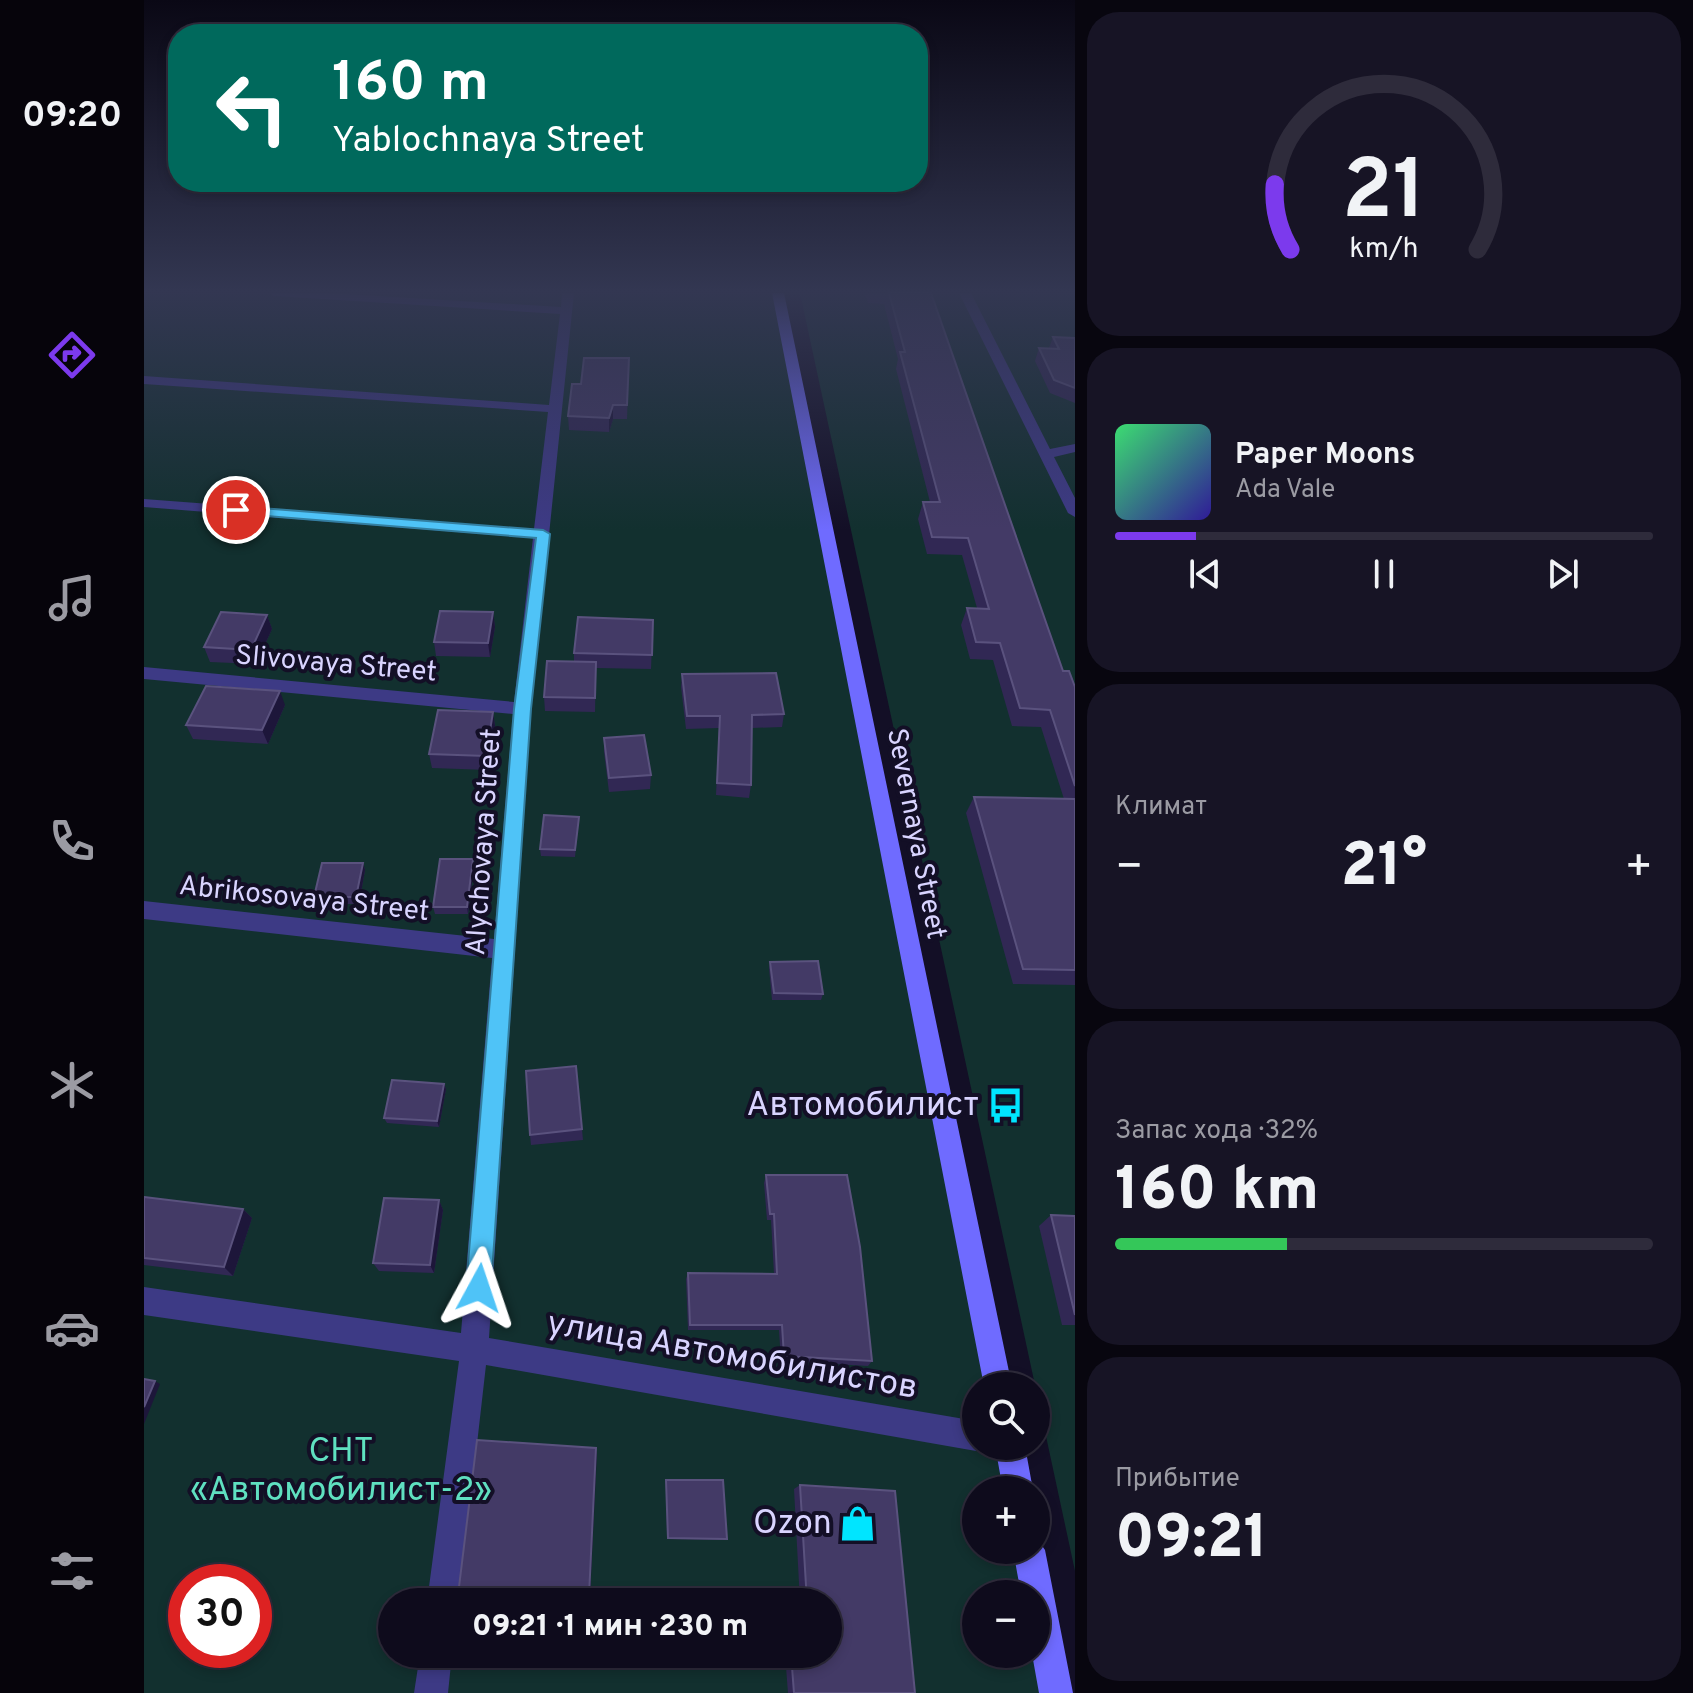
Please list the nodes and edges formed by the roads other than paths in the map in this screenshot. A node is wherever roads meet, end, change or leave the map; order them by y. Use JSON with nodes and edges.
{"nodes":[{"id":1,"x":559,"y":372,"type":"edge"},
{"id":2,"x":794,"y":372,"type":"edge"},
{"id":3,"x":1004,"y":372,"type":"edge"},
{"id":4,"x":144,"y":380,"type":"edge"},
{"id":5,"x":555,"y":409,"type":"junction"},
{"id":6,"x":1075,"y":448,"type":"edge"},
{"id":7,"x":1044,"y":455,"type":"junction"},
{"id":8,"x":144,"y":503,"type":"edge"},
{"id":9,"x":1075,"y":513,"type":"edge"},
{"id":10,"x":543,"y":534,"type":"junction"},
{"id":11,"x":144,"y":673,"type":"edge"},
{"id":12,"x":522,"y":709,"type":"junction"},
{"id":13,"x":144,"y":910,"type":"edge"},
{"id":14,"x":506,"y":950,"type":"junction"},
{"id":15,"x":144,"y":1301,"type":"edge"},
{"id":16,"x":474,"y":1349,"type":"junction"},
{"id":17,"x":995,"y":1372,"type":"edge"},
{"id":18,"x":962,"y":1434,"type":"edge"},
{"id":19,"x":1032,"y":1564,"type":"edge"},
{"id":20,"x":445,"y":1588,"type":"edge"},
{"id":21,"x":434,"y":1668,"type":"edge"},
{"id":22,"x":431,"y":1693,"type":"edge"},
{"id":23,"x":1056,"y":1693,"type":"edge"}],
"edges":[{"from":1,"to":5,"type":"street","name":"Alychovaya Street"},
{"from":2,"to":17,"type":"street","name":"Severnaya Street"},
{"from":3,"to":7,"type":"street"},
{"from":4,"to":5,"type":"street"},
{"from":5,"to":10,"type":"street","name":"Alychovaya Street"},
{"from":6,"to":7,"type":"street"},
{"from":7,"to":9,"type":"street"},
{"from":8,"to":10,"type":"street"},
{"from":10,"to":12,"type":"street","name":"Alychovaya Street"},
{"from":11,"to":12,"type":"street","name":"Slivovaya Street"},
{"from":12,"to":14,"type":"street","name":"Alychovaya Street"},
{"from":13,"to":14,"type":"street","name":"Abrikosovaya Street"},
{"from":14,"to":16,"type":"street","name":"Alychovaya Street"},
{"from":15,"to":16,"type":"street","name":"улица Автомобилистов"},
{"from":16,"to":18,"type":"street","name":"улица Автомобилистов"},
{"from":16,"to":20,"type":"street","name":"Alychovaya Street"},
{"from":19,"to":23,"type":"street"},
{"from":21,"to":22,"type":"street"}]}
